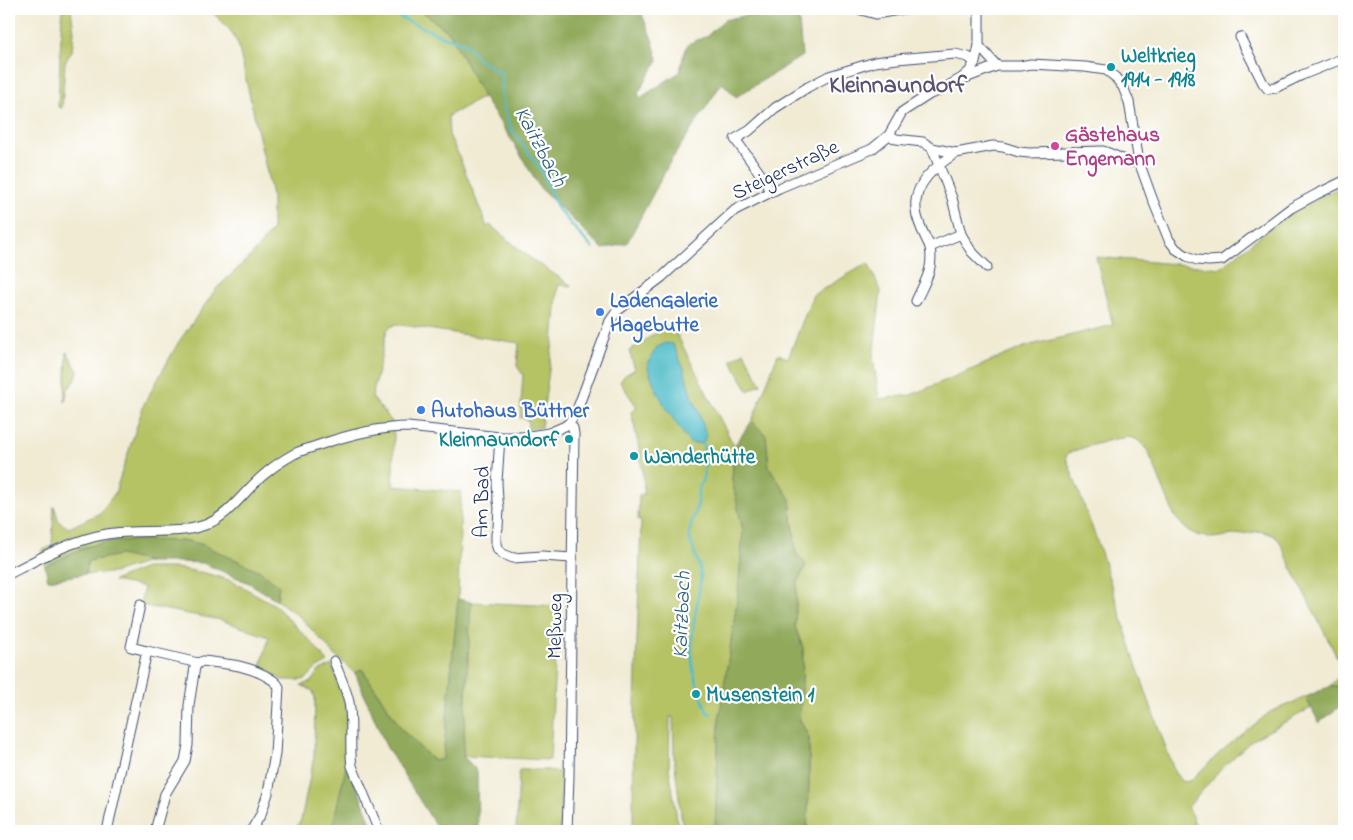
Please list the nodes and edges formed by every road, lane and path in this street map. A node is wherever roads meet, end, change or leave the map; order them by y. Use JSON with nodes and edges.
{"nodes":[{"id":1,"x":858,"y":9,"type":"edge"},
{"id":2,"x":904,"y":9,"type":"edge"},
{"id":3,"x":979,"y":9,"type":"edge"},
{"id":4,"x":1240,"y":37,"type":"dead end"},
{"id":5,"x":979,"y":46,"type":"junction"},
{"id":6,"x":1344,"y":58,"type":"edge"},
{"id":7,"x":975,"y":62,"type":"junction"},
{"id":8,"x":997,"y":66,"type":"junction"},
{"id":9,"x":962,"y":78,"type":"junction"},
{"id":10,"x":889,"y":135,"type":"junction"},
{"id":11,"x":932,"y":148,"type":"junction"},
{"id":12,"x":956,"y":152,"type":"junction"},
{"id":13,"x":1139,"y":162,"type":"junction"},
{"id":14,"x":938,"y":164,"type":"junction"},
{"id":15,"x":1344,"y":181,"type":"edge"},
{"id":16,"x":770,"y":192,"type":"junction"},
{"id":17,"x":961,"y":234,"type":"junction"},
{"id":18,"x":930,"y":247,"type":"junction"},
{"id":19,"x":987,"y":267,"type":"dead end"},
{"id":20,"x":916,"y":301,"type":"dead end"},
{"id":21,"x":569,"y":423,"type":"junction"},
{"id":22,"x":500,"y":437,"type":"junction"},
{"id":23,"x":572,"y":558,"type":"junction"},
{"id":24,"x":9,"y":574,"type":"edge"},
{"id":25,"x":140,"y":605,"type":"dead end"},
{"id":26,"x":147,"y":651,"type":"junction"},
{"id":27,"x":334,"y":661,"type":"dead end"},
{"id":28,"x":198,"y":663,"type":"junction"},
{"id":29,"x":108,"y":831,"type":"edge"},
{"id":30,"x":155,"y":831,"type":"edge"},
{"id":31,"x":251,"y":831,"type":"edge"},
{"id":32,"x":379,"y":831,"type":"edge"},
{"id":33,"x":567,"y":831,"type":"edge"}],
"edges":[{"from":1,"to":2,"type":"street"},
{"from":3,"to":5,"type":"street","name":"Steigerstraße"},
{"from":4,"to":6,"type":"street"},
{"from":5,"to":7,"type":"street","name":"Steigerstraße"},
{"from":5,"to":8,"type":"street"},
{"from":7,"to":9,"type":"street","name":"Steigerstraße"},
{"from":7,"to":16,"type":"street"},
{"from":8,"to":9,"type":"street"},
{"from":8,"to":13,"type":"street"},
{"from":9,"to":10,"type":"street","name":"Steigerstraße"},
{"from":10,"to":11,"type":"street"},
{"from":10,"to":16,"type":"street","name":"Steigerstraße"},
{"from":11,"to":12,"type":"street"},
{"from":11,"to":14,"type":"street"},
{"from":12,"to":13,"type":"street"},
{"from":12,"to":14,"type":"street"},
{"from":13,"to":15,"type":"street"},
{"from":14,"to":17,"type":"street"},
{"from":14,"to":18,"type":"street"},
{"from":16,"to":21,"type":"street","name":"Steigerstraße"},
{"from":17,"to":18,"type":"street"},
{"from":17,"to":19,"type":"street"},
{"from":18,"to":20,"type":"street"},
{"from":21,"to":22,"type":"street"},
{"from":21,"to":23,"type":"street","name":"Meßweg"},
{"from":22,"to":23,"type":"street","name":"Am Bad"},
{"from":22,"to":24,"type":"street"},
{"from":23,"to":33,"type":"street","name":"Meßweg"},
{"from":25,"to":26,"type":"street"},
{"from":26,"to":28,"type":"street"},
{"from":26,"to":29,"type":"street"},
{"from":27,"to":32,"type":"street"},
{"from":28,"to":30,"type":"street"},
{"from":28,"to":31,"type":"street"}]}
